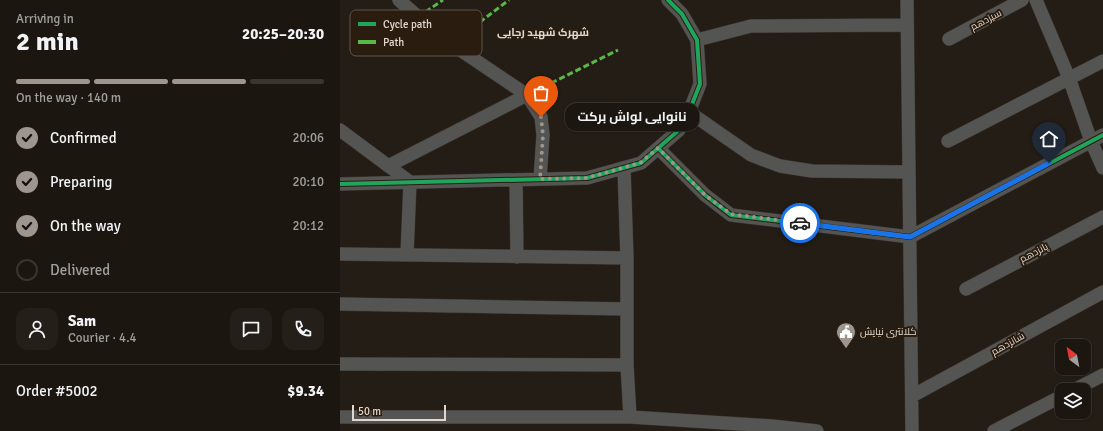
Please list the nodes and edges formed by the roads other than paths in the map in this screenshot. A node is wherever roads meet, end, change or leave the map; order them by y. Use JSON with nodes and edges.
{"nodes":[{"id":1,"x":399,"y":0,"type":"edge"},
{"id":2,"x":668,"y":0,"type":"edge"},
{"id":3,"x":907,"y":0,"type":"edge"},
{"id":4,"x":1022,"y":0,"type":"edge"},
{"id":5,"x":1036,"y":0,"type":"edge"},
{"id":6,"x":411,"y":10,"type":"edge"},
{"id":7,"x":907,"y":25,"type":"junction"},
{"id":8,"x":949,"y":39,"type":"dead end"},
{"id":9,"x":697,"y":40,"type":"junction"},
{"id":10,"x":470,"y":56,"type":"edge"},
{"id":11,"x":1103,"y":61,"type":"edge"},
{"id":12,"x":1069,"y":78,"type":"junction"},
{"id":13,"x":527,"y":95,"type":"junction"},
{"id":14,"x":689,"y":112,"type":"junction"},
{"id":15,"x":340,"y":130,"type":"edge"},
{"id":16,"x":1103,"y":135,"type":"edge"},
{"id":17,"x":948,"y":141,"type":"dead end"},
{"id":18,"x":1091,"y":141,"type":"junction"},
{"id":19,"x":658,"y":148,"type":"junction"},
{"id":20,"x":388,"y":166,"type":"junction"},
{"id":21,"x":624,"y":168,"type":"junction"},
{"id":22,"x":1103,"y":168,"type":"edge"},
{"id":23,"x":909,"y":172,"type":"junction"},
{"id":24,"x":540,"y":179,"type":"junction"},
{"id":25,"x":516,"y":180,"type":"junction"},
{"id":26,"x":410,"y":182,"type":"junction"},
{"id":27,"x":340,"y":184,"type":"edge"},
{"id":28,"x":1103,"y":217,"type":"edge"},
{"id":29,"x":910,"y":237,"type":"junction"},
{"id":30,"x":340,"y":254,"type":"edge"},
{"id":31,"x":407,"y":255,"type":"junction"},
{"id":32,"x":517,"y":256,"type":"junction"},
{"id":33,"x":627,"y":258,"type":"junction"},
{"id":34,"x":966,"y":289,"type":"dead end"},
{"id":35,"x":1103,"y":292,"type":"edge"},
{"id":36,"x":340,"y":304,"type":"edge"},
{"id":37,"x":627,"y":309,"type":"junction"},
{"id":38,"x":340,"y":364,"type":"edge"},
{"id":39,"x":627,"y":365,"type":"junction"},
{"id":40,"x":1103,"y":375,"type":"edge"},
{"id":41,"x":1088,"y":383,"type":"edge"},
{"id":42,"x":912,"y":396,"type":"junction"},
{"id":43,"x":1055,"y":400,"type":"edge"},
{"id":44,"x":340,"y":417,"type":"edge"},
{"id":45,"x":630,"y":417,"type":"junction"},
{"id":46,"x":817,"y":431,"type":"edge"},
{"id":47,"x":912,"y":431,"type":"edge"},
{"id":48,"x":994,"y":431,"type":"edge"}],
"edges":[{"from":1,"to":6,"type":"street"},
{"from":2,"to":9,"type":"street"},
{"from":3,"to":7,"type":"street"},
{"from":4,"to":8,"type":"street","name":"سیزدهم"},
{"from":5,"to":12,"type":"street"},
{"from":7,"to":9,"type":"street"},
{"from":7,"to":23,"type":"street"},
{"from":9,"to":14,"type":"street"},
{"from":10,"to":13,"type":"street"},
{"from":11,"to":12,"type":"street"},
{"from":12,"to":17,"type":"street"},
{"from":12,"to":18,"type":"street"},
{"from":13,"to":20,"type":"street"},
{"from":13,"to":24,"type":"street"},
{"from":14,"to":19,"type":"street"},
{"from":14,"to":23,"type":"street"},
{"from":15,"to":20,"type":"street"},
{"from":16,"to":18,"type":"street"},
{"from":18,"to":22,"type":"street"},
{"from":18,"to":29,"type":"street"},
{"from":19,"to":21,"type":"street"},
{"from":19,"to":29,"type":"street"},
{"from":20,"to":26,"type":"street"},
{"from":21,"to":24,"type":"street"},
{"from":21,"to":33,"type":"street"},
{"from":23,"to":29,"type":"street"},
{"from":24,"to":25,"type":"street"},
{"from":25,"to":26,"type":"street"},
{"from":25,"to":32,"type":"street"},
{"from":26,"to":27,"type":"street"},
{"from":26,"to":31,"type":"street"},
{"from":28,"to":34,"type":"street","name":"پانزدهم"},
{"from":29,"to":42,"type":"street"},
{"from":30,"to":31,"type":"street"},
{"from":31,"to":32,"type":"street"},
{"from":32,"to":33,"type":"street"},
{"from":33,"to":37,"type":"street"},
{"from":35,"to":42,"type":"street","name":"شانزدهم"},
{"from":36,"to":37,"type":"street"},
{"from":37,"to":39,"type":"street"},
{"from":38,"to":39,"type":"street"},
{"from":39,"to":45,"type":"street"},
{"from":40,"to":41,"type":"street"},
{"from":42,"to":47,"type":"street"},
{"from":43,"to":48,"type":"street"},
{"from":44,"to":45,"type":"street"},
{"from":45,"to":46,"type":"street"}]}
